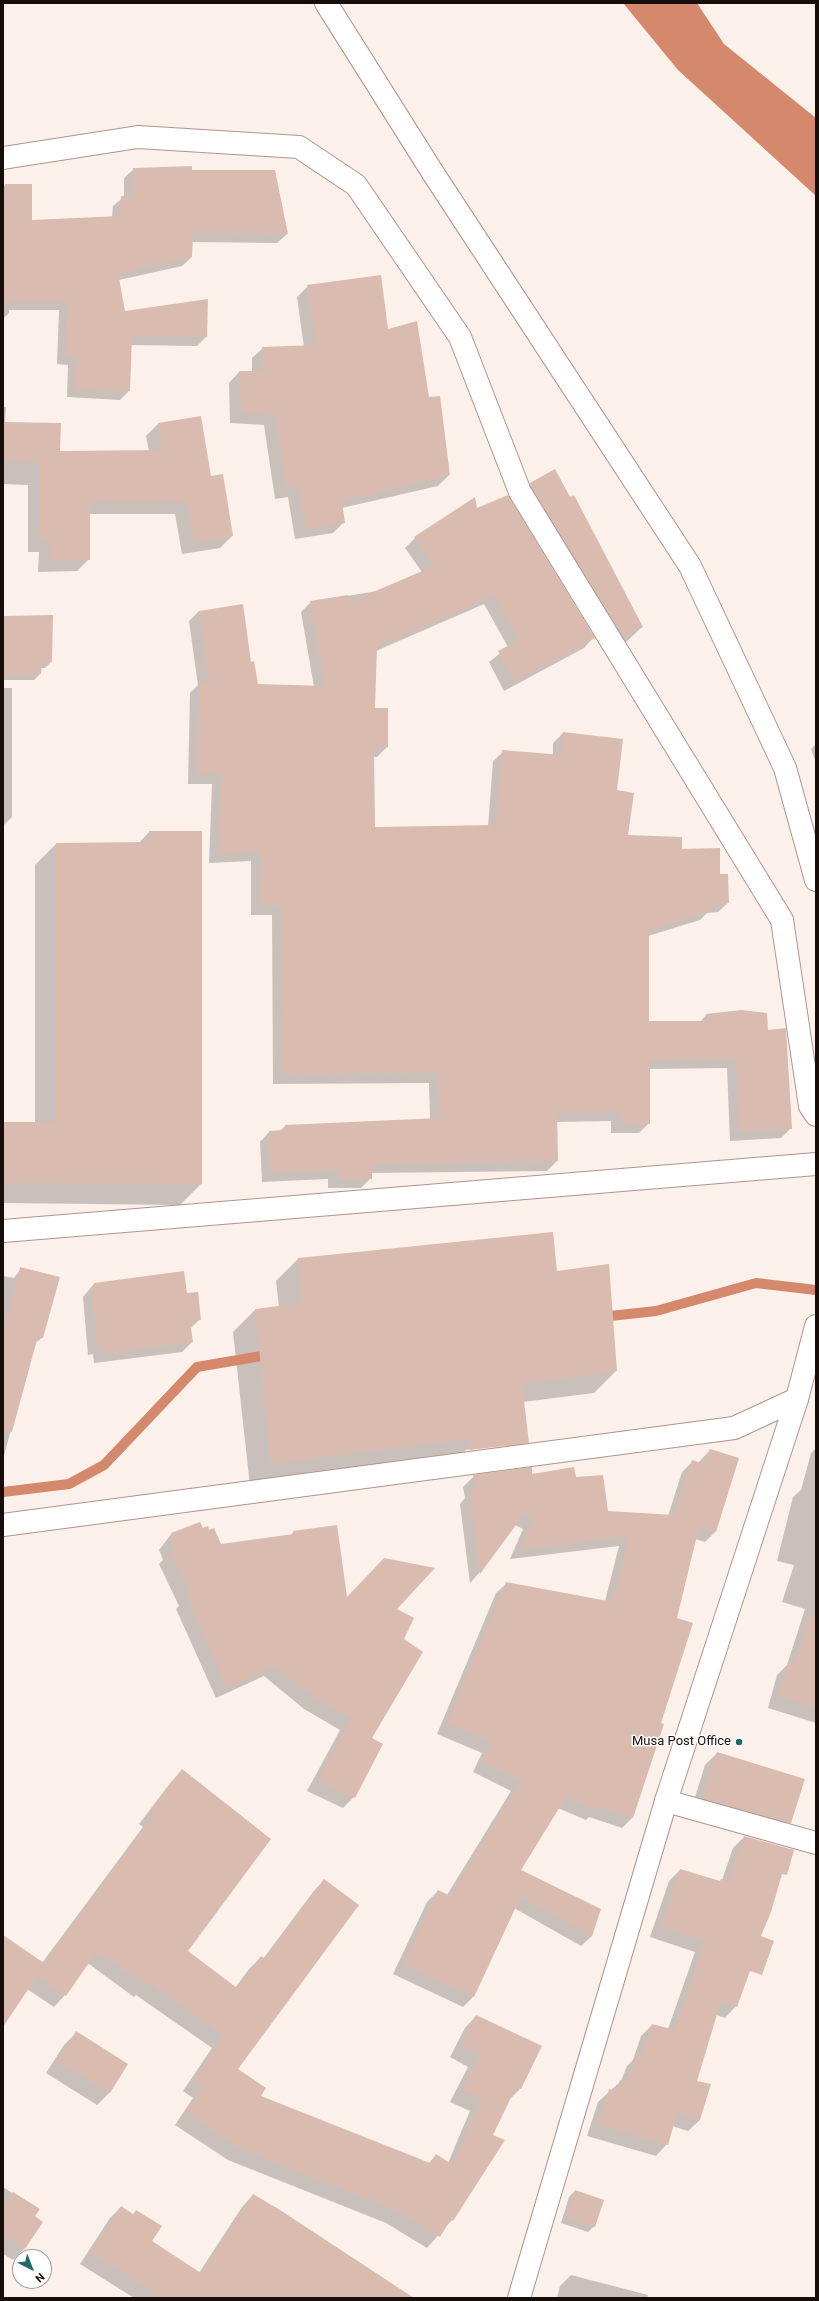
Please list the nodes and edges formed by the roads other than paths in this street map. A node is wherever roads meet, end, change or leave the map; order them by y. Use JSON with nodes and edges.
{"nodes":[{"id":1,"x":326,"y":3,"type":"edge"},
{"id":2,"x":3,"y":158,"type":"edge"},
{"id":3,"x":816,"y":880,"type":"edge"},
{"id":4,"x":816,"y":1115,"type":"edge"},
{"id":5,"x":816,"y":1164,"type":"edge"},
{"id":6,"x":3,"y":1231,"type":"edge"},
{"id":7,"x":816,"y":1326,"type":"edge"},
{"id":8,"x":806,"y":1398,"type":"edge"},
{"id":9,"x":3,"y":1525,"type":"edge"},
{"id":10,"x":666,"y":1801,"type":"junction"},
{"id":11,"x":816,"y":1843,"type":"edge"},
{"id":12,"x":520,"y":2298,"type":"edge"}],
"edges":[{"from":1,"to":3,"type":"street"},
{"from":2,"to":4,"type":"street"},
{"from":5,"to":6,"type":"street"},
{"from":7,"to":8,"type":"street"},
{"from":8,"to":9,"type":"street"},
{"from":8,"to":10,"type":"street"},
{"from":10,"to":11,"type":"street"},
{"from":10,"to":12,"type":"street"}]}
